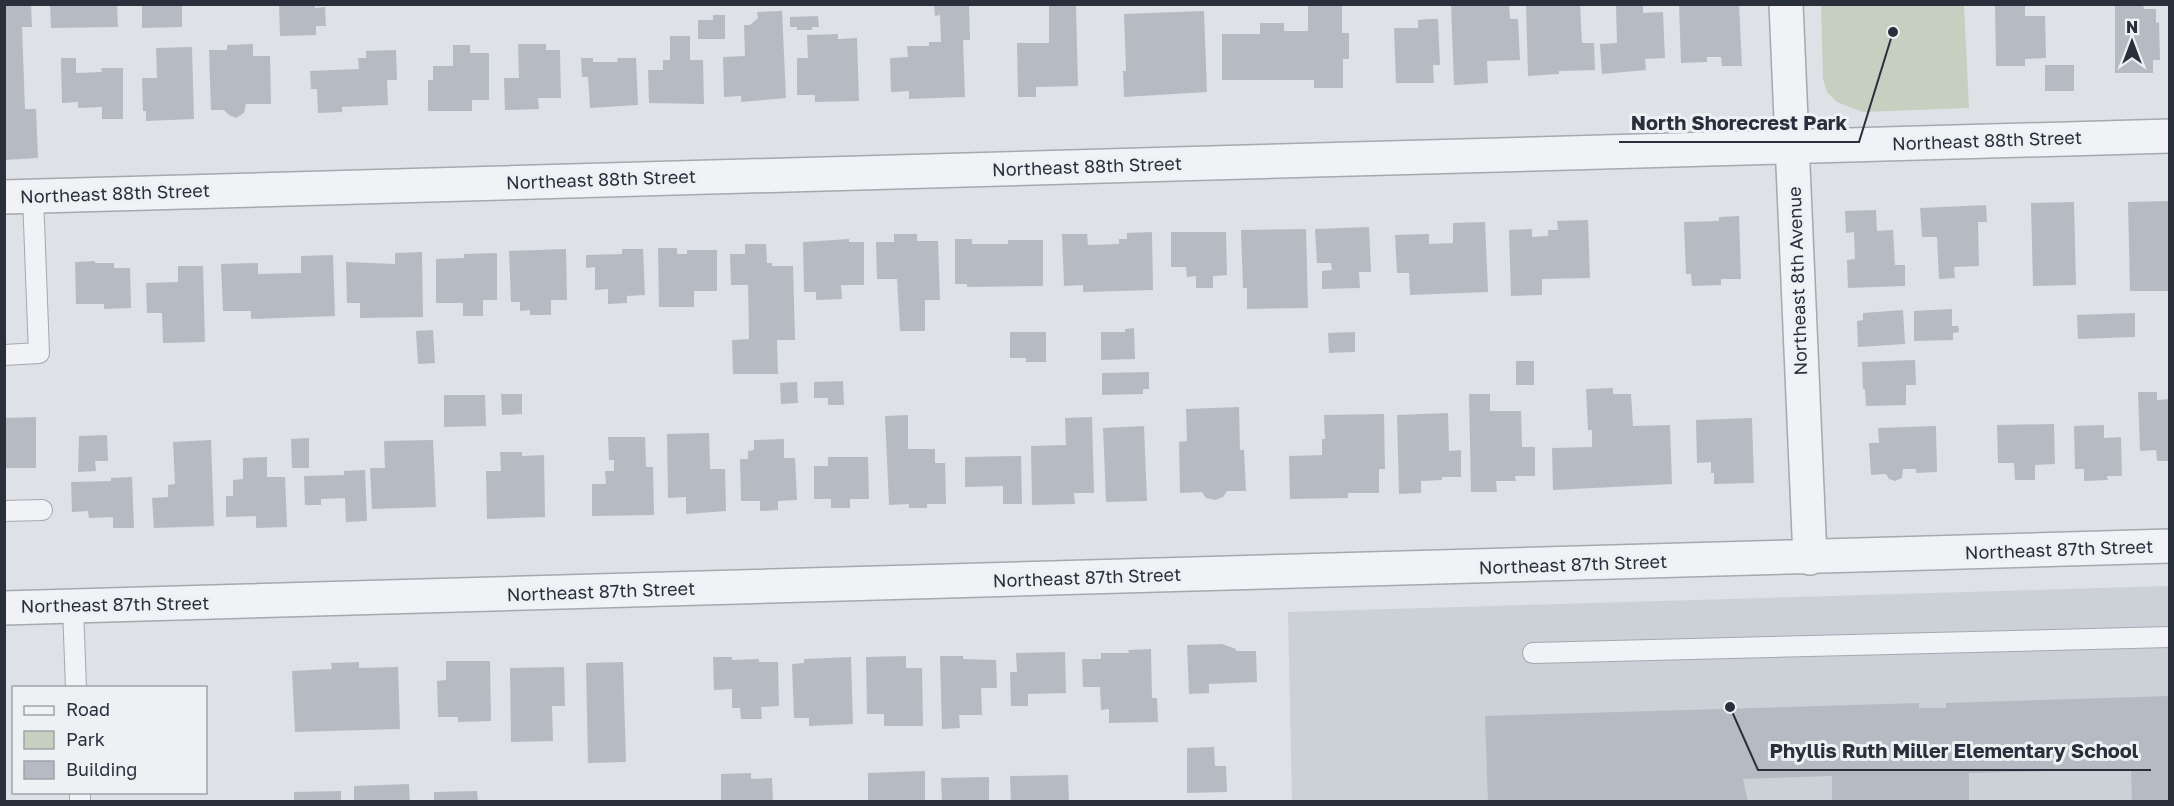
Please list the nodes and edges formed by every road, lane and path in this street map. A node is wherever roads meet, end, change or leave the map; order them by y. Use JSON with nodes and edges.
{"nodes":[{"id":1,"x":1786,"y":4,"type":"edge"},
{"id":2,"x":2169,"y":136,"type":"edge"},
{"id":3,"x":1793,"y":147,"type":"junction"},
{"id":4,"x":19,"y":196,"type":"edge"},
{"id":5,"x":4,"y":355,"type":"edge"},
{"id":6,"x":42,"y":510,"type":"dead end"},
{"id":7,"x":4,"y":511,"type":"edge"},
{"id":8,"x":2169,"y":546,"type":"edge"},
{"id":9,"x":1810,"y":558,"type":"junction"},
{"id":10,"x":73,"y":607,"type":"junction"},
{"id":11,"x":4,"y":608,"type":"edge"},
{"id":12,"x":2169,"y":637,"type":"edge"},
{"id":13,"x":1533,"y":653,"type":"dead end"},
{"id":14,"x":76,"y":686,"type":"edge"}],
"edges":[{"from":1,"to":3,"type":"street","name":"Northeast 8th Avenue"},
{"from":2,"to":3,"type":"street","name":"Northeast 88th Street"},
{"from":3,"to":4,"type":"street","name":"Northeast 88th Street"},
{"from":3,"to":9,"type":"street","name":"Northeast 8th Avenue"},
{"from":4,"to":5,"type":"lane"},
{"from":6,"to":7,"type":"lane"},
{"from":8,"to":9,"type":"street","name":"Northeast 87th Street"},
{"from":9,"to":10,"type":"street","name":"Northeast 87th Street"},
{"from":10,"to":11,"type":"street","name":"Northeast 87th Street"},
{"from":10,"to":14,"type":"lane"},
{"from":12,"to":13,"type":"lane"}]}
